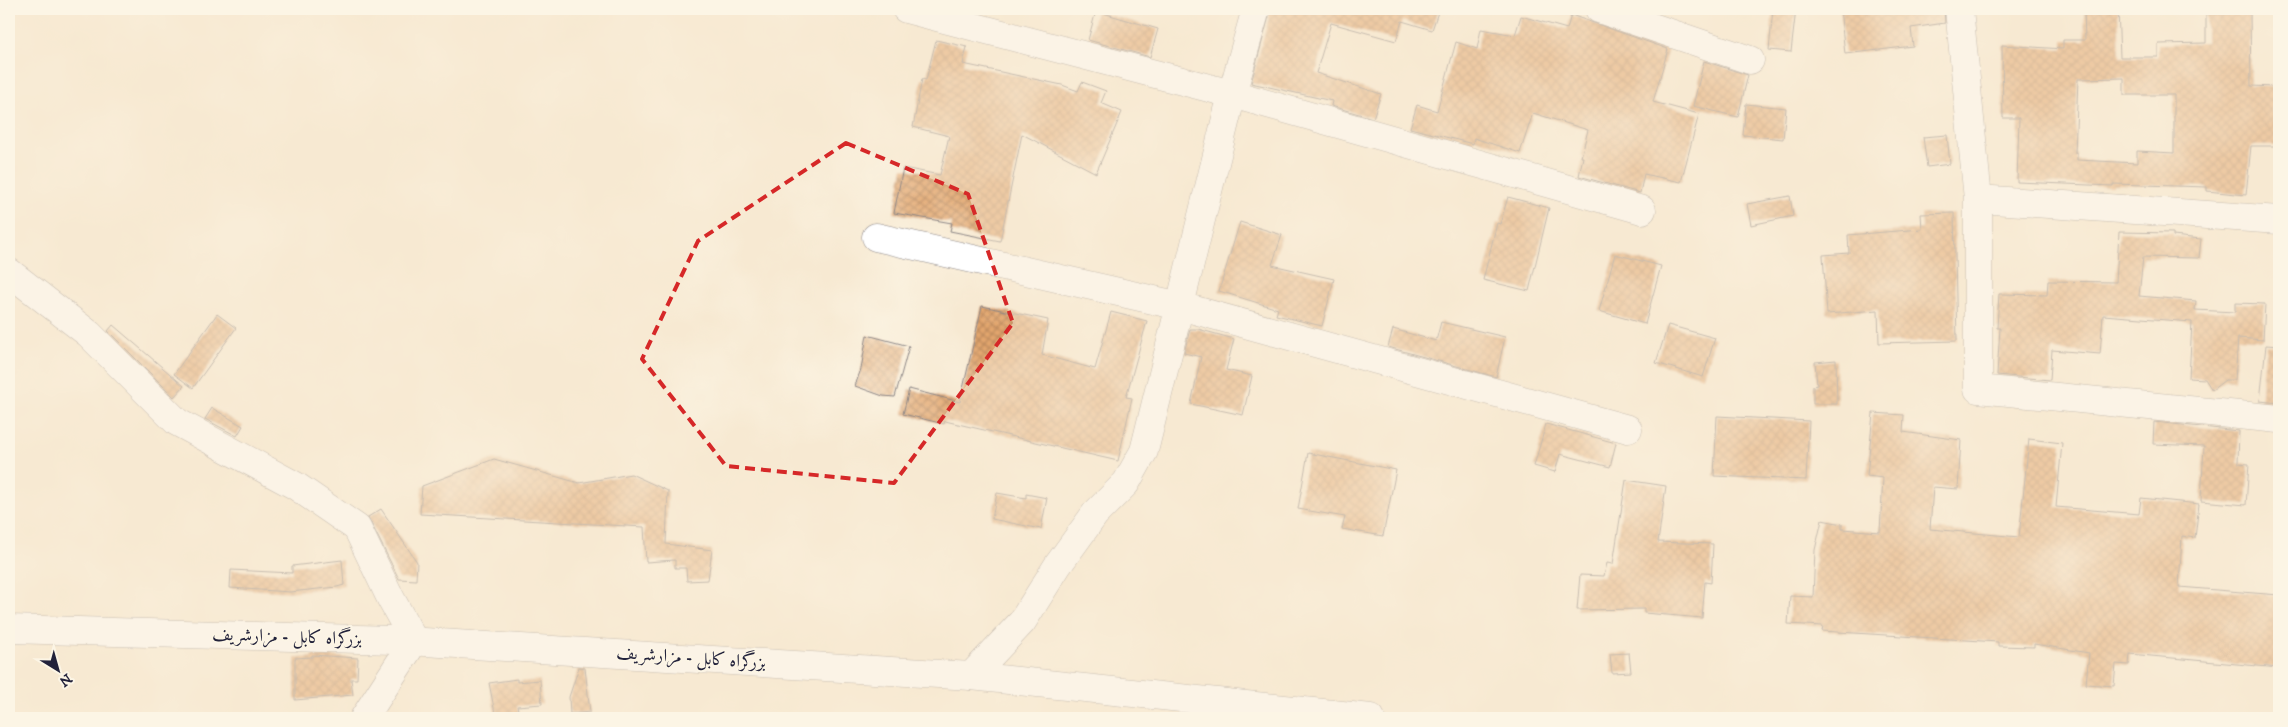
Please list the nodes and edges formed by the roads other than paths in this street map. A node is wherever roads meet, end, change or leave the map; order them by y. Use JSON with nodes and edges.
{"nodes":[{"id":1,"x":1256,"y":9,"type":"edge"},
{"id":2,"x":1599,"y":9,"type":"edge"},
{"id":3,"x":1959,"y":9,"type":"edge"},
{"id":4,"x":906,"y":10,"type":"edge"},
{"id":5,"x":1750,"y":60,"type":"dead end"},
{"id":6,"x":1232,"y":94,"type":"junction"},
{"id":7,"x":1978,"y":199,"type":"junction"},
{"id":8,"x":1642,"y":210,"type":"dead end"},
{"id":9,"x":2279,"y":220,"type":"edge"},
{"id":10,"x":876,"y":237,"type":"dead end"},
{"id":11,"x":9,"y":272,"type":"edge"},
{"id":12,"x":1180,"y":306,"type":"junction"},
{"id":13,"x":2279,"y":419,"type":"edge"},
{"id":14,"x":1628,"y":429,"type":"dead end"},
{"id":15,"x":9,"y":628,"type":"edge"},
{"id":16,"x":414,"y":641,"type":"junction"},
{"id":17,"x":971,"y":676,"type":"junction"},
{"id":18,"x":364,"y":718,"type":"edge"},
{"id":19,"x":1371,"y":718,"type":"edge"}],
"edges":[{"from":1,"to":6,"type":"main road"},
{"from":2,"to":5,"type":"main road"},
{"from":3,"to":7,"type":"main road"},
{"from":4,"to":6,"type":"main road"},
{"from":6,"to":8,"type":"main road"},
{"from":6,"to":12,"type":"main road"},
{"from":7,"to":9,"type":"main road"},
{"from":7,"to":13,"type":"main road"},
{"from":10,"to":12,"type":"main road"},
{"from":11,"to":16,"type":"main road"},
{"from":12,"to":14,"type":"main road"},
{"from":12,"to":17,"type":"main road"},
{"from":15,"to":16,"type":"main road","name":"بزرگراه کابل - مزارشریف"},
{"from":16,"to":17,"type":"main road","name":"بزرگراه کابل - مزارشریف"},
{"from":16,"to":18,"type":"main road"},
{"from":17,"to":19,"type":"main road","name":"بزرگراه کابل - مزارشریف"}]}
